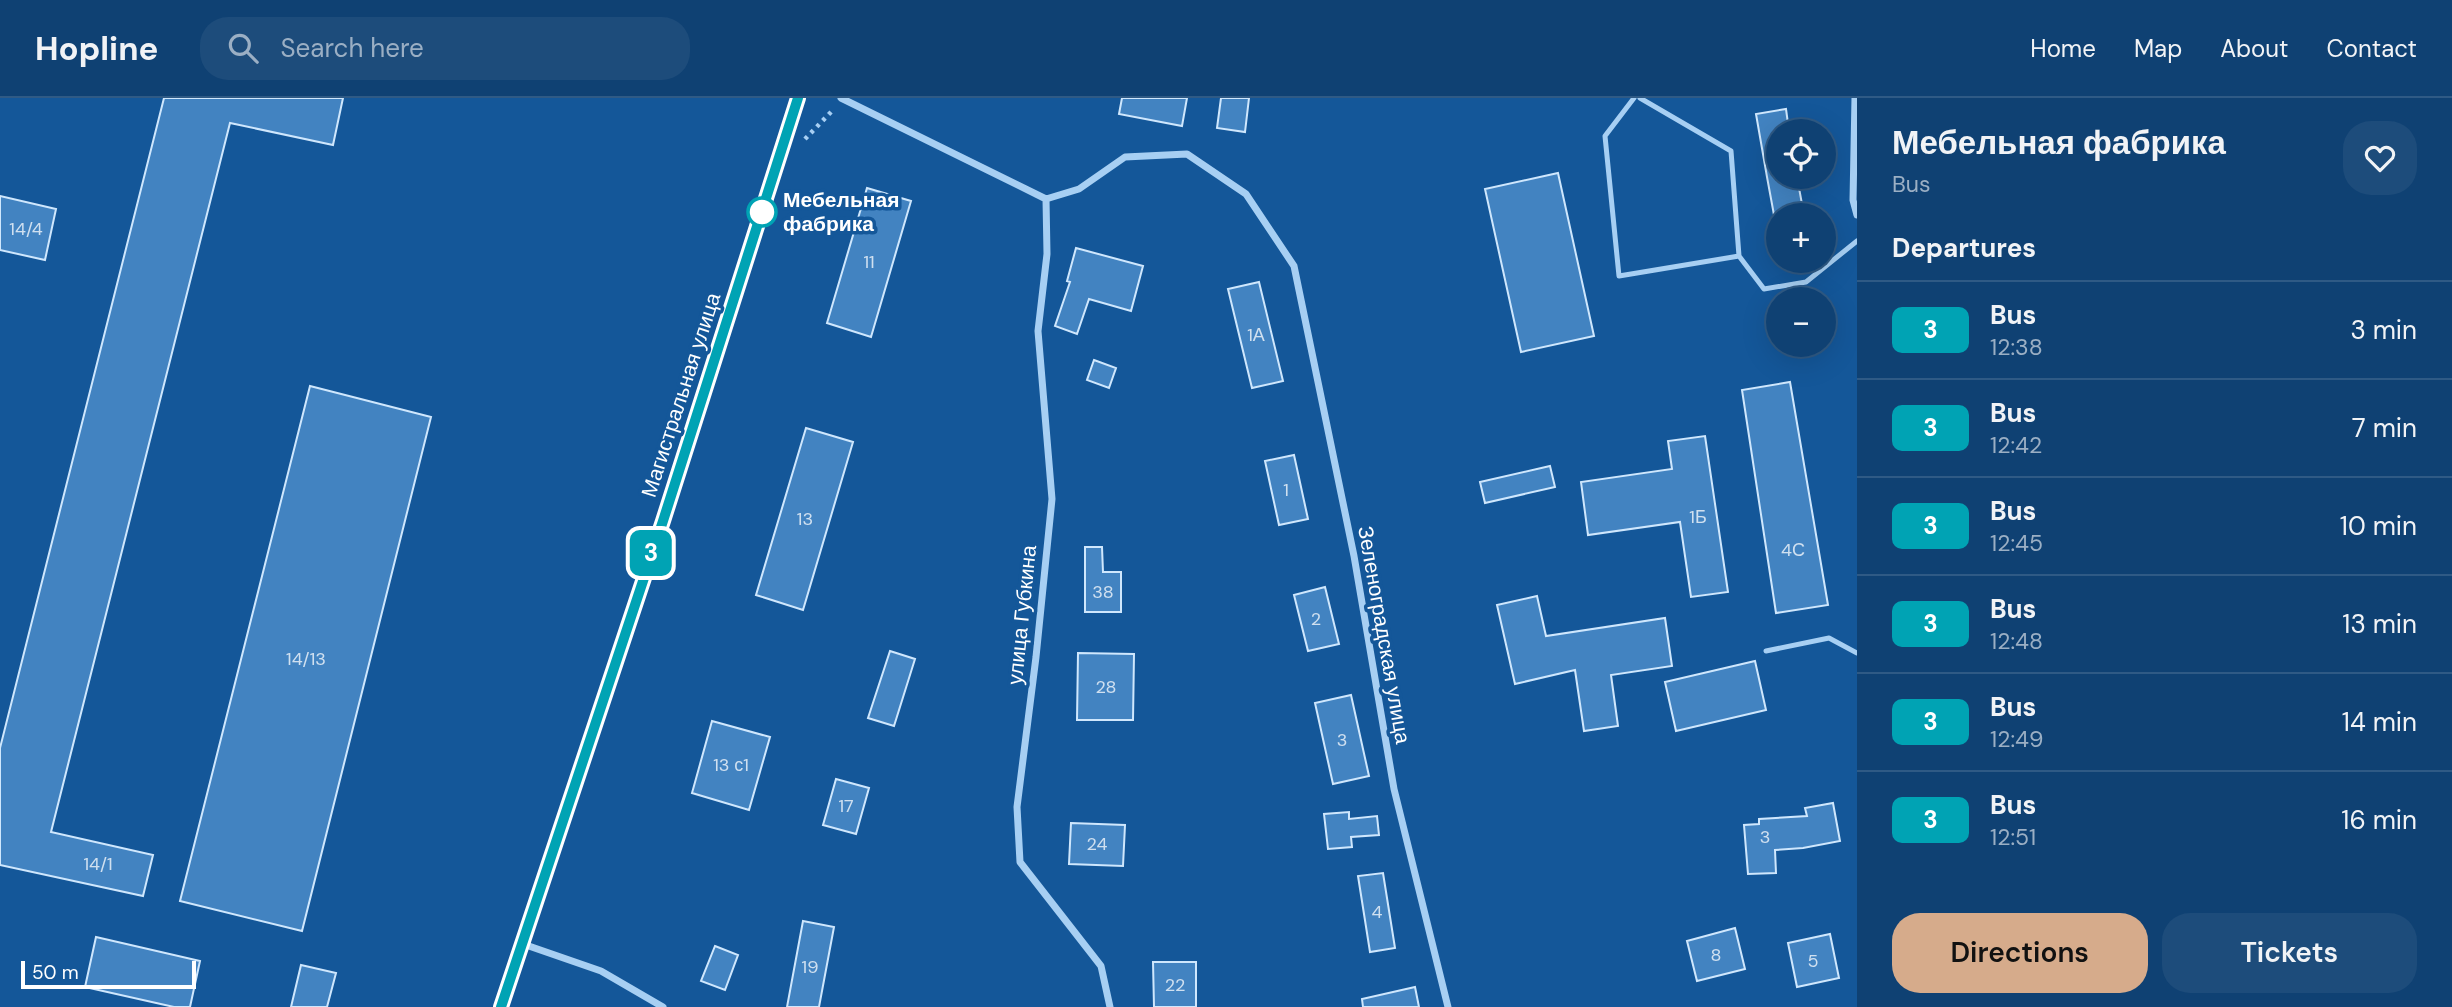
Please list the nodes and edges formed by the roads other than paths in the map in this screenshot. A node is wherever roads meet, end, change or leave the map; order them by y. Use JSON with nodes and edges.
{"nodes":[{"id":1,"x":798,"y":98,"type":"edge"},
{"id":2,"x":1634,"y":98,"type":"edge"},
{"id":3,"x":1640,"y":98,"type":"edge"},
{"id":4,"x":1855,"y":98,"type":"edge"},
{"id":5,"x":842,"y":99,"type":"edge"},
{"id":6,"x":1046,"y":199,"type":"junction"},
{"id":7,"x":1857,"y":215,"type":"edge"},
{"id":8,"x":1857,"y":241,"type":"edge"},
{"id":9,"x":1739,"y":256,"type":"junction"},
{"id":10,"x":1766,"y":651,"type":"dead end"},
{"id":11,"x":1857,"y":653,"type":"edge"},
{"id":12,"x":523,"y":944,"type":"junction"},
{"id":13,"x":501,"y":1007,"type":"edge"},
{"id":14,"x":663,"y":1007,"type":"edge"},
{"id":15,"x":1110,"y":1007,"type":"edge"},
{"id":16,"x":1448,"y":1007,"type":"edge"}],
"edges":[{"from":1,"to":12,"type":"main road","name":"Магистральная улица"},
{"from":2,"to":9,"type":"lane"},
{"from":3,"to":9,"type":"lane"},
{"from":4,"to":7,"type":"street"},
{"from":5,"to":6,"type":"street"},
{"from":6,"to":15,"type":"street","name":"улица Губкина"},
{"from":6,"to":16,"type":"street","name":"Зеленоградская улица"},
{"from":8,"to":9,"type":"lane"},
{"from":10,"to":11,"type":"lane"},
{"from":12,"to":13,"type":"main road","name":"Магистральная улица"},
{"from":12,"to":14,"type":"street"}]}
